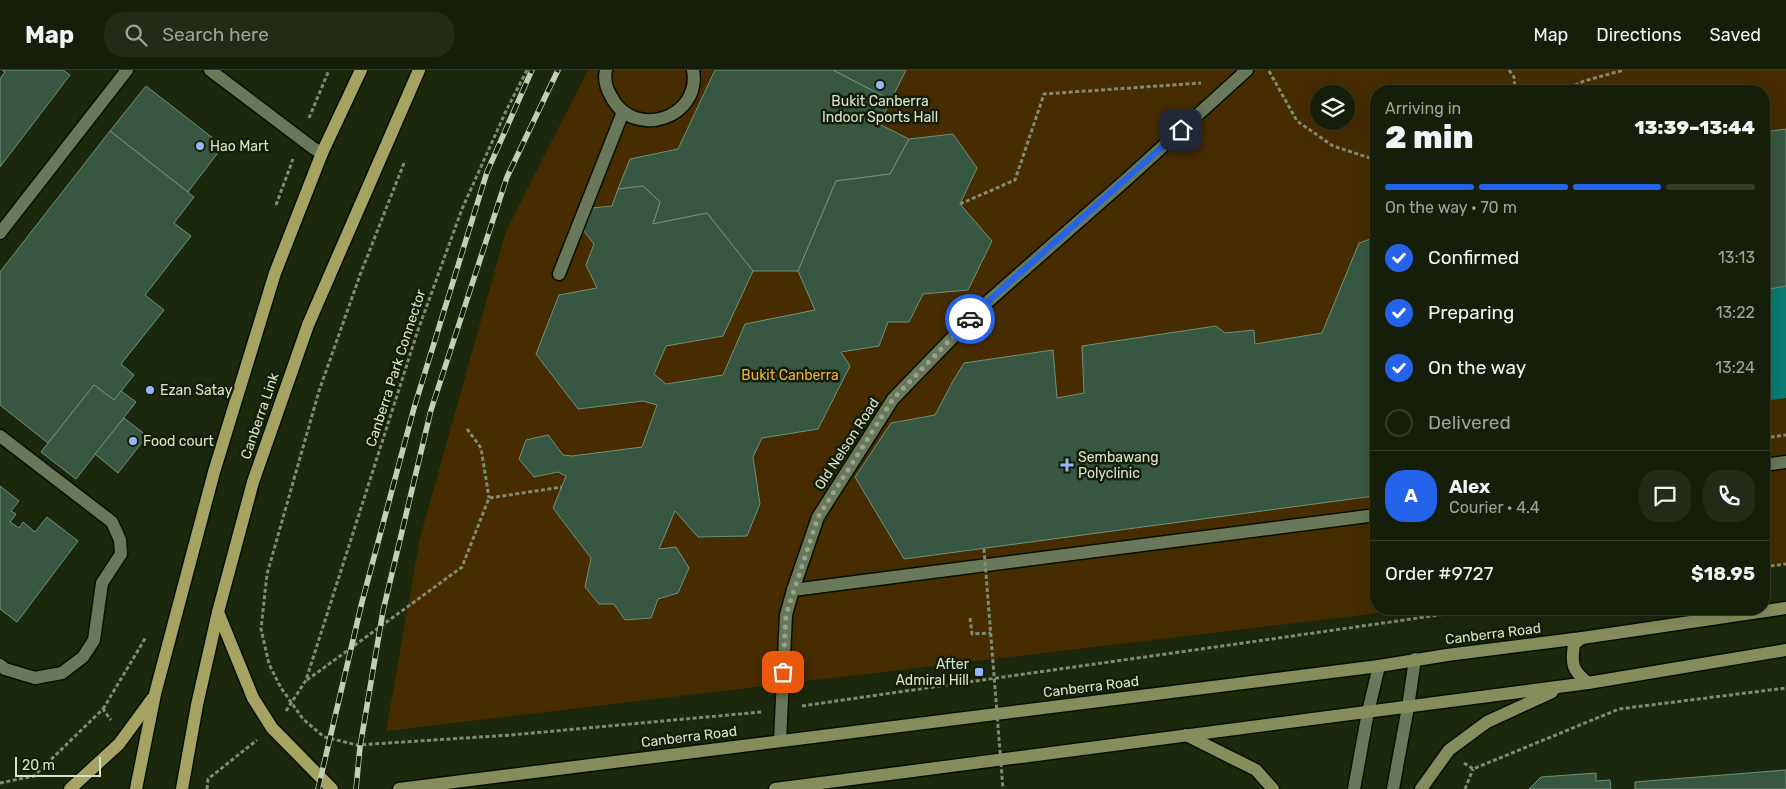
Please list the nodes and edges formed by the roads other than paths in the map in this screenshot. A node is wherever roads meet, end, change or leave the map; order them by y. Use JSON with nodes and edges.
{"nodes":[{"id":1,"x":127,"y":70,"type":"edge"},
{"id":2,"x":210,"y":70,"type":"edge"},
{"id":3,"x":361,"y":70,"type":"edge"},
{"id":4,"x":419,"y":70,"type":"edge"},
{"id":5,"x":606,"y":70,"type":"edge"},
{"id":6,"x":693,"y":70,"type":"edge"},
{"id":7,"x":1247,"y":70,"type":"edge"},
{"id":8,"x":623,"y":112,"type":"junction"},
{"id":9,"x":322,"y":153,"type":"junction"},
{"id":10,"x":0,"y":233,"type":"edge"},
{"id":11,"x":559,"y":274,"type":"dead end"},
{"id":12,"x":0,"y":436,"type":"edge"},
{"id":13,"x":1786,"y":462,"type":"edge"},
{"id":14,"x":1770,"y":464,"type":"edge"},
{"id":15,"x":1370,"y":516,"type":"edge"},
{"id":16,"x":793,"y":590,"type":"junction"},
{"id":17,"x":1786,"y":608,"type":"edge"},
{"id":18,"x":1770,"y":610,"type":"edge"},
{"id":19,"x":218,"y":612,"type":"junction"},
{"id":20,"x":1738,"y":615,"type":"edge"},
{"id":21,"x":1582,"y":638,"type":"junction"},
{"id":22,"x":1786,"y":650,"type":"edge"},
{"id":23,"x":1415,"y":660,"type":"junction"},
{"id":24,"x":0,"y":665,"type":"edge"},
{"id":25,"x":1379,"y":666,"type":"junction"},
{"id":26,"x":1588,"y":683,"type":"junction"},
{"id":27,"x":1563,"y":686,"type":"junction"},
{"id":28,"x":155,"y":694,"type":"junction"},
{"id":29,"x":1408,"y":706,"type":"junction"},
{"id":30,"x":1368,"y":712,"type":"junction"},
{"id":31,"x":1186,"y":735,"type":"junction"},
{"id":32,"x":780,"y":741,"type":"junction"},
{"id":33,"x":70,"y":789,"type":"edge"},
{"id":34,"x":136,"y":789,"type":"edge"},
{"id":35,"x":182,"y":789,"type":"edge"},
{"id":36,"x":332,"y":789,"type":"edge"},
{"id":37,"x":399,"y":789,"type":"edge"},
{"id":38,"x":775,"y":789,"type":"edge"},
{"id":39,"x":1273,"y":789,"type":"edge"},
{"id":40,"x":1354,"y":789,"type":"edge"},
{"id":41,"x":1393,"y":789,"type":"edge"},
{"id":42,"x":1421,"y":789,"type":"edge"}],
"edges":[{"from":1,"to":10,"type":"street"},
{"from":2,"to":9,"type":"street"},
{"from":3,"to":9,"type":"main road","name":"Canberra Link"},
{"from":4,"to":19,"type":"main road","name":"Canberra Link"},
{"from":5,"to":8,"type":"street"},
{"from":6,"to":8,"type":"street"},
{"from":7,"to":16,"type":"street","name":"Old Nelson Road"},
{"from":8,"to":11,"type":"street"},
{"from":9,"to":28,"type":"main road","name":"Canberra Link"},
{"from":12,"to":24,"type":"street"},
{"from":13,"to":14,"type":"street"},
{"from":15,"to":16,"type":"street"},
{"from":16,"to":32,"type":"street","name":"Old Nelson Road"},
{"from":17,"to":18,"type":"main road","name":"Canberra Road"},
{"from":19,"to":35,"type":"main road","name":"Canberra Link"},
{"from":19,"to":36,"type":"main road"},
{"from":20,"to":21,"type":"main road","name":"Canberra Road"},
{"from":21,"to":23,"type":"main road","name":"Canberra Road"},
{"from":21,"to":26,"type":"main road"},
{"from":22,"to":26,"type":"main road"},
{"from":23,"to":25,"type":"main road","name":"Canberra Road"},
{"from":23,"to":29,"type":"street"},
{"from":25,"to":30,"type":"street"},
{"from":25,"to":32,"type":"main road","name":"Canberra Road"},
{"from":26,"to":27,"type":"main road"},
{"from":27,"to":29,"type":"main road"},
{"from":27,"to":42,"type":"main road"},
{"from":28,"to":33,"type":"main road"},
{"from":28,"to":34,"type":"main road","name":"Canberra Link"},
{"from":29,"to":30,"type":"main road"},
{"from":29,"to":41,"type":"street"},
{"from":30,"to":31,"type":"main road"},
{"from":30,"to":40,"type":"street"},
{"from":31,"to":38,"type":"main road"},
{"from":31,"to":39,"type":"main road"},
{"from":32,"to":37,"type":"main road","name":"Canberra Road"}]}
